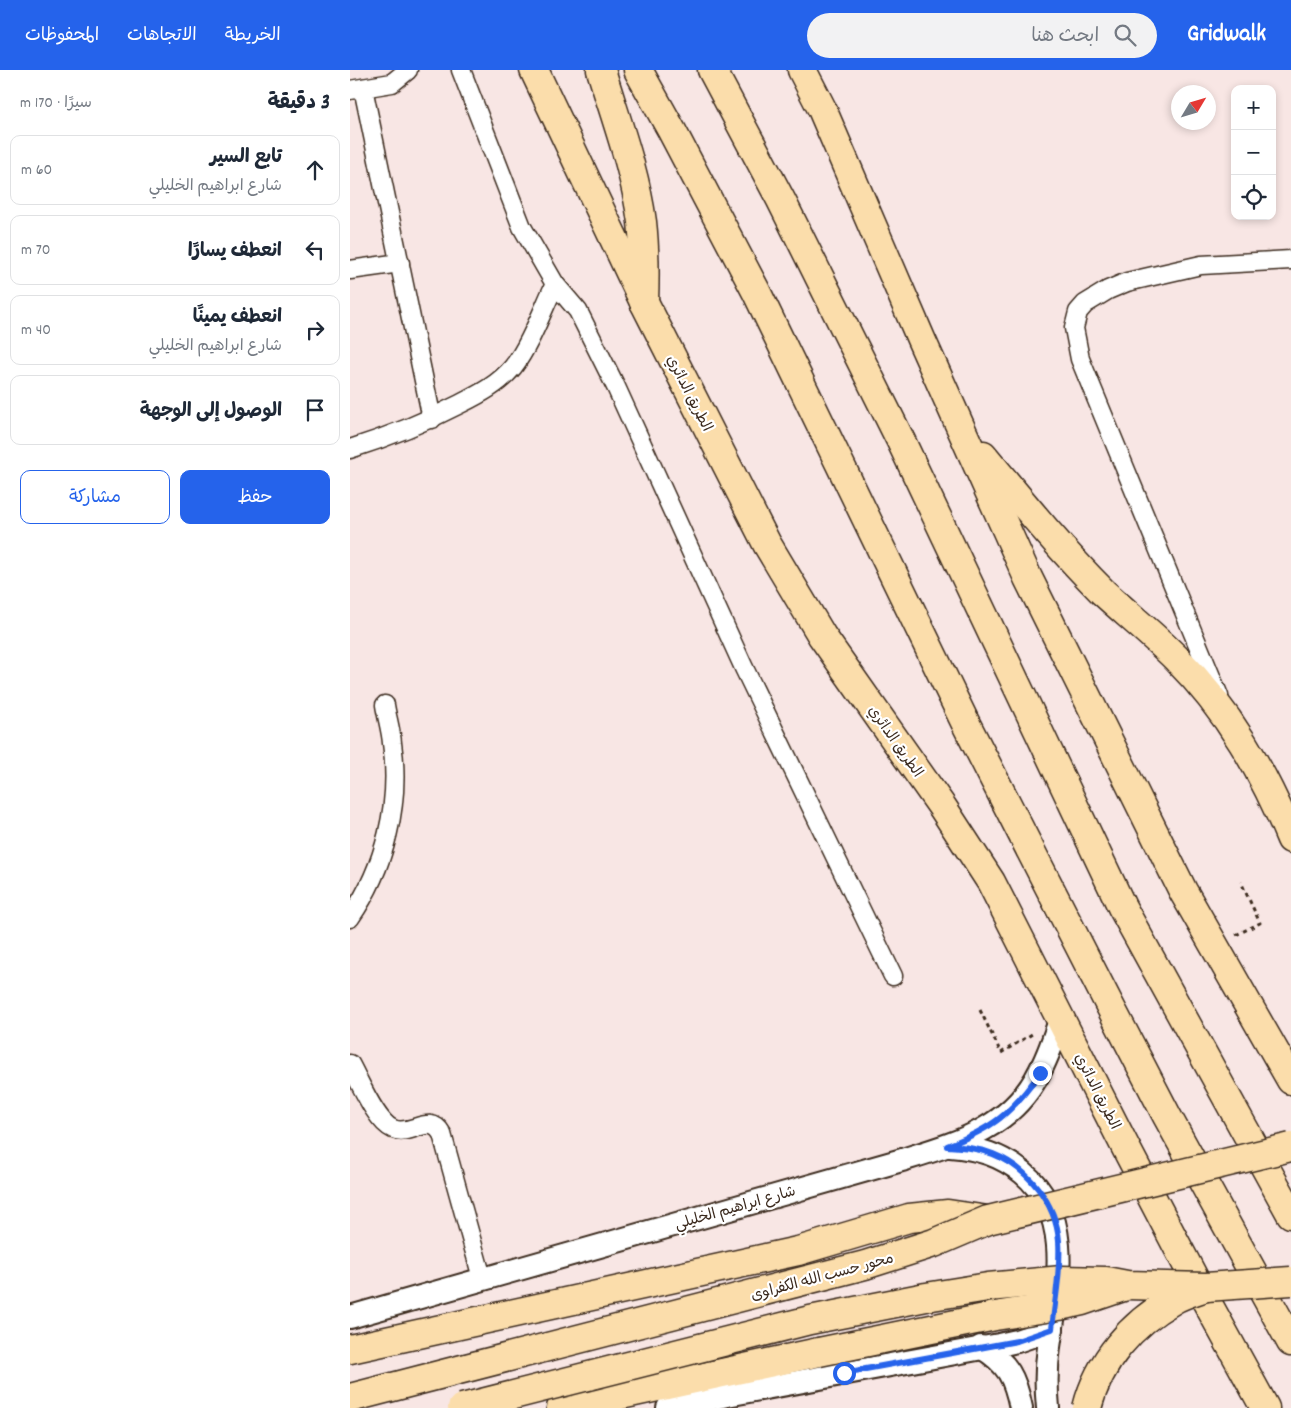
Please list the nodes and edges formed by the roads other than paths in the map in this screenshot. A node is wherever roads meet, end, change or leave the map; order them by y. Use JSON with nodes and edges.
{"nodes":[{"id":1,"x":408,"y":70,"type":"edge"},
{"id":2,"x":462,"y":70,"type":"edge"},
{"id":3,"x":534,"y":70,"type":"edge"},
{"id":4,"x":601,"y":70,"type":"edge"},
{"id":5,"x":638,"y":70,"type":"edge"},
{"id":6,"x":712,"y":70,"type":"edge"},
{"id":7,"x":802,"y":70,"type":"edge"},
{"id":8,"x":357,"y":89,"type":"edge"},
{"id":9,"x":1291,"y":260,"type":"edge"},
{"id":10,"x":400,"y":262,"type":"junction"},
{"id":11,"x":350,"y":270,"type":"edge"},
{"id":12,"x":555,"y":284,"type":"junction"},
{"id":13,"x":644,"y":302,"type":"junction"},
{"id":14,"x":432,"y":418,"type":"junction"},
{"id":15,"x":960,"y":428,"type":"junction"},
{"id":16,"x":350,"y":449,"type":"edge"},
{"id":17,"x":385,"y":705,"type":"dead end"},
{"id":18,"x":1231,"y":724,"type":"junction"},
{"id":19,"x":1291,"y":839,"type":"edge"},
{"id":20,"x":350,"y":918,"type":"edge"},
{"id":21,"x":893,"y":976,"type":"dead end"},
{"id":22,"x":1060,"y":1017,"type":"junction"},
{"id":23,"x":350,"y":1064,"type":"edge"},
{"id":24,"x":1291,"y":1080,"type":"edge"},
{"id":25,"x":947,"y":1146,"type":"junction"},
{"id":26,"x":1291,"y":1147,"type":"edge"},
{"id":27,"x":1291,"y":1214,"type":"edge"},
{"id":28,"x":988,"y":1220,"type":"junction"},
{"id":29,"x":482,"y":1278,"type":"junction"},
{"id":30,"x":1291,"y":1281,"type":"edge"},
{"id":31,"x":1127,"y":1285,"type":"junction"},
{"id":32,"x":1206,"y":1287,"type":"junction"},
{"id":33,"x":350,"y":1317,"type":"edge"},
{"id":34,"x":1052,"y":1329,"type":"junction"},
{"id":35,"x":1291,"y":1342,"type":"edge"},
{"id":36,"x":981,"y":1348,"type":"junction"},
{"id":37,"x":350,"y":1349,"type":"edge"},
{"id":38,"x":1046,"y":1385,"type":"junction"},
{"id":39,"x":350,"y":1398,"type":"edge"},
{"id":40,"x":1019,"y":1398,"type":"edge"},
{"id":41,"x":462,"y":1408,"type":"edge"},
{"id":42,"x":561,"y":1408,"type":"edge"},
{"id":43,"x":668,"y":1408,"type":"edge"},
{"id":44,"x":1048,"y":1408,"type":"edge"},
{"id":45,"x":1087,"y":1408,"type":"edge"},
{"id":46,"x":1266,"y":1408,"type":"edge"}],
"edges":[{"from":1,"to":8,"type":"street"},
{"from":2,"to":12,"type":"street"},
{"from":3,"to":13,"type":"main road","name":"الطريق الدائري"},
{"from":4,"to":13,"type":"main road"},
{"from":5,"to":35,"type":"main road"},
{"from":6,"to":27,"type":"main road"},
{"from":7,"to":15,"type":"main road"},
{"from":8,"to":10,"type":"street"},
{"from":9,"to":18,"type":"street"},
{"from":10,"to":11,"type":"street"},
{"from":10,"to":14,"type":"street"},
{"from":12,"to":14,"type":"street"},
{"from":12,"to":21,"type":"street"},
{"from":13,"to":22,"type":"main road","name":"الطريق الدائري"},
{"from":14,"to":16,"type":"street"},
{"from":15,"to":18,"type":"main road"},
{"from":15,"to":24,"type":"main road"},
{"from":17,"to":20,"type":"street"},
{"from":18,"to":19,"type":"main road"},
{"from":22,"to":25,"type":"street","name":"شارع ابراهيم الخليلي"},
{"from":22,"to":46,"type":"main road","name":"الطريق الدائري"},
{"from":23,"to":29,"type":"street"},
{"from":25,"to":29,"type":"street","name":"شارع ابراهيم الخليلي"},
{"from":25,"to":34,"type":"street"},
{"from":26,"to":28,"type":"main road","name":"محور حسب الله الكفراوى","bridge":true},
{"from":28,"to":37,"type":"main road"},
{"from":28,"to":39,"type":"main road","name":"محور حسب الله الكفراوى","bridge":true},
{"from":29,"to":33,"type":"street","name":"شارع ابراهيم الخليلي"},
{"from":30,"to":32,"type":"main road","bridge":true},
{"from":31,"to":32,"type":"main road","bridge":true},
{"from":31,"to":41,"type":"main road","bridge":true},
{"from":31,"to":42,"type":"main road","bridge":true},
{"from":32,"to":45,"type":"main road","bridge":true},
{"from":34,"to":36,"type":"street"},
{"from":34,"to":38,"type":"street"},
{"from":36,"to":40,"type":"street"},
{"from":36,"to":43,"type":"street"},
{"from":38,"to":40,"type":"street"},
{"from":38,"to":44,"type":"street"}]}
